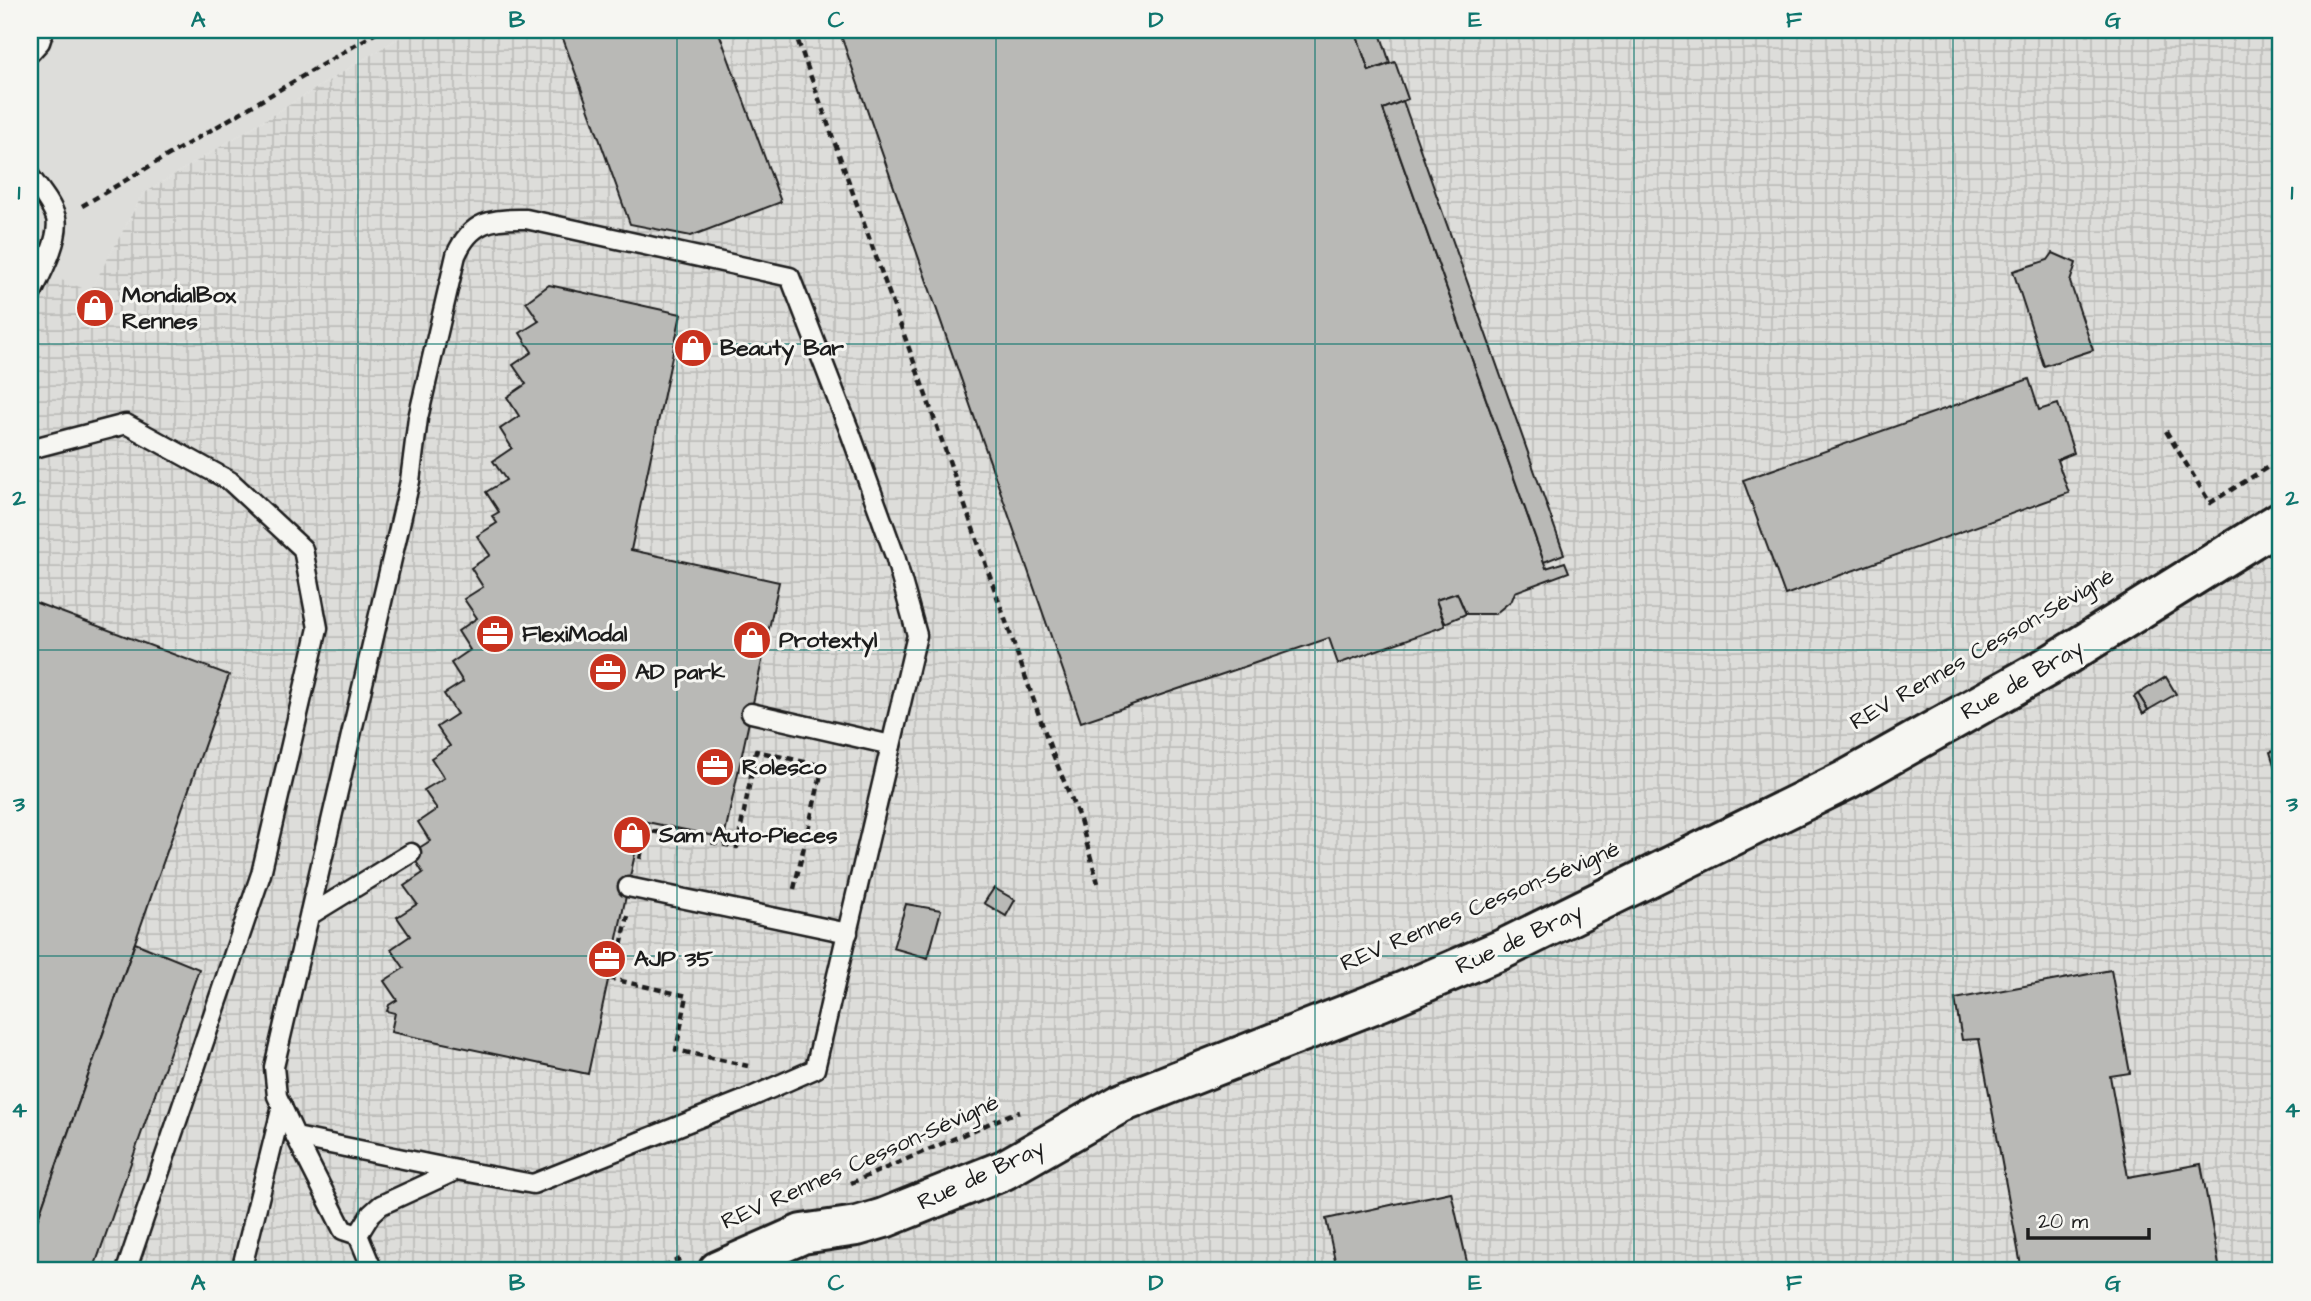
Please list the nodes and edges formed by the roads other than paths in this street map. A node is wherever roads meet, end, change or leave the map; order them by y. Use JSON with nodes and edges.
{"nodes":[{"id":1,"x":44,"y":30,"type":"edge"},
{"id":2,"x":30,"y":53,"type":"edge"},
{"id":3,"x":30,"y":176,"type":"edge"},
{"id":4,"x":30,"y":297,"type":"edge"},
{"id":5,"x":30,"y":449,"type":"edge"},
{"id":6,"x":2281,"y":521,"type":"edge"},
{"id":7,"x":751,"y":713,"type":"dead end"},
{"id":8,"x":891,"y":745,"type":"junction"},
{"id":9,"x":411,"y":853,"type":"dead end"},
{"id":10,"x":631,"y":887,"type":"road end"},
{"id":11,"x":310,"y":915,"type":"junction"},
{"id":12,"x":848,"y":933,"type":"junction"},
{"id":13,"x":282,"y":1107,"type":"junction"},
{"id":14,"x":296,"y":1137,"type":"junction"},
{"id":15,"x":457,"y":1170,"type":"junction"},
{"id":16,"x":358,"y":1235,"type":"junction"},
{"id":17,"x":704,"y":1263,"type":"edge"},
{"id":18,"x":126,"y":1271,"type":"edge"},
{"id":19,"x":241,"y":1271,"type":"edge"},
{"id":20,"x":373,"y":1271,"type":"edge"}],
"edges":[{"from":1,"to":2,"type":"lane"},
{"from":3,"to":4,"type":"lane"},
{"from":5,"to":18,"type":"lane"},
{"from":6,"to":17,"type":"street","name":"Rue de Bray"},
{"from":7,"to":8,"type":"lane"},
{"from":8,"to":11,"type":"lane"},
{"from":8,"to":12,"type":"lane"},
{"from":9,"to":11,"type":"lane"},
{"from":10,"to":12,"type":"lane"},
{"from":11,"to":13,"type":"lane"},
{"from":12,"to":15,"type":"lane"},
{"from":13,"to":14,"type":"lane"},
{"from":13,"to":19,"type":"lane"},
{"from":14,"to":15,"type":"lane"},
{"from":14,"to":16,"type":"lane"},
{"from":15,"to":16,"type":"lane"},
{"from":16,"to":20,"type":"lane"}]}
